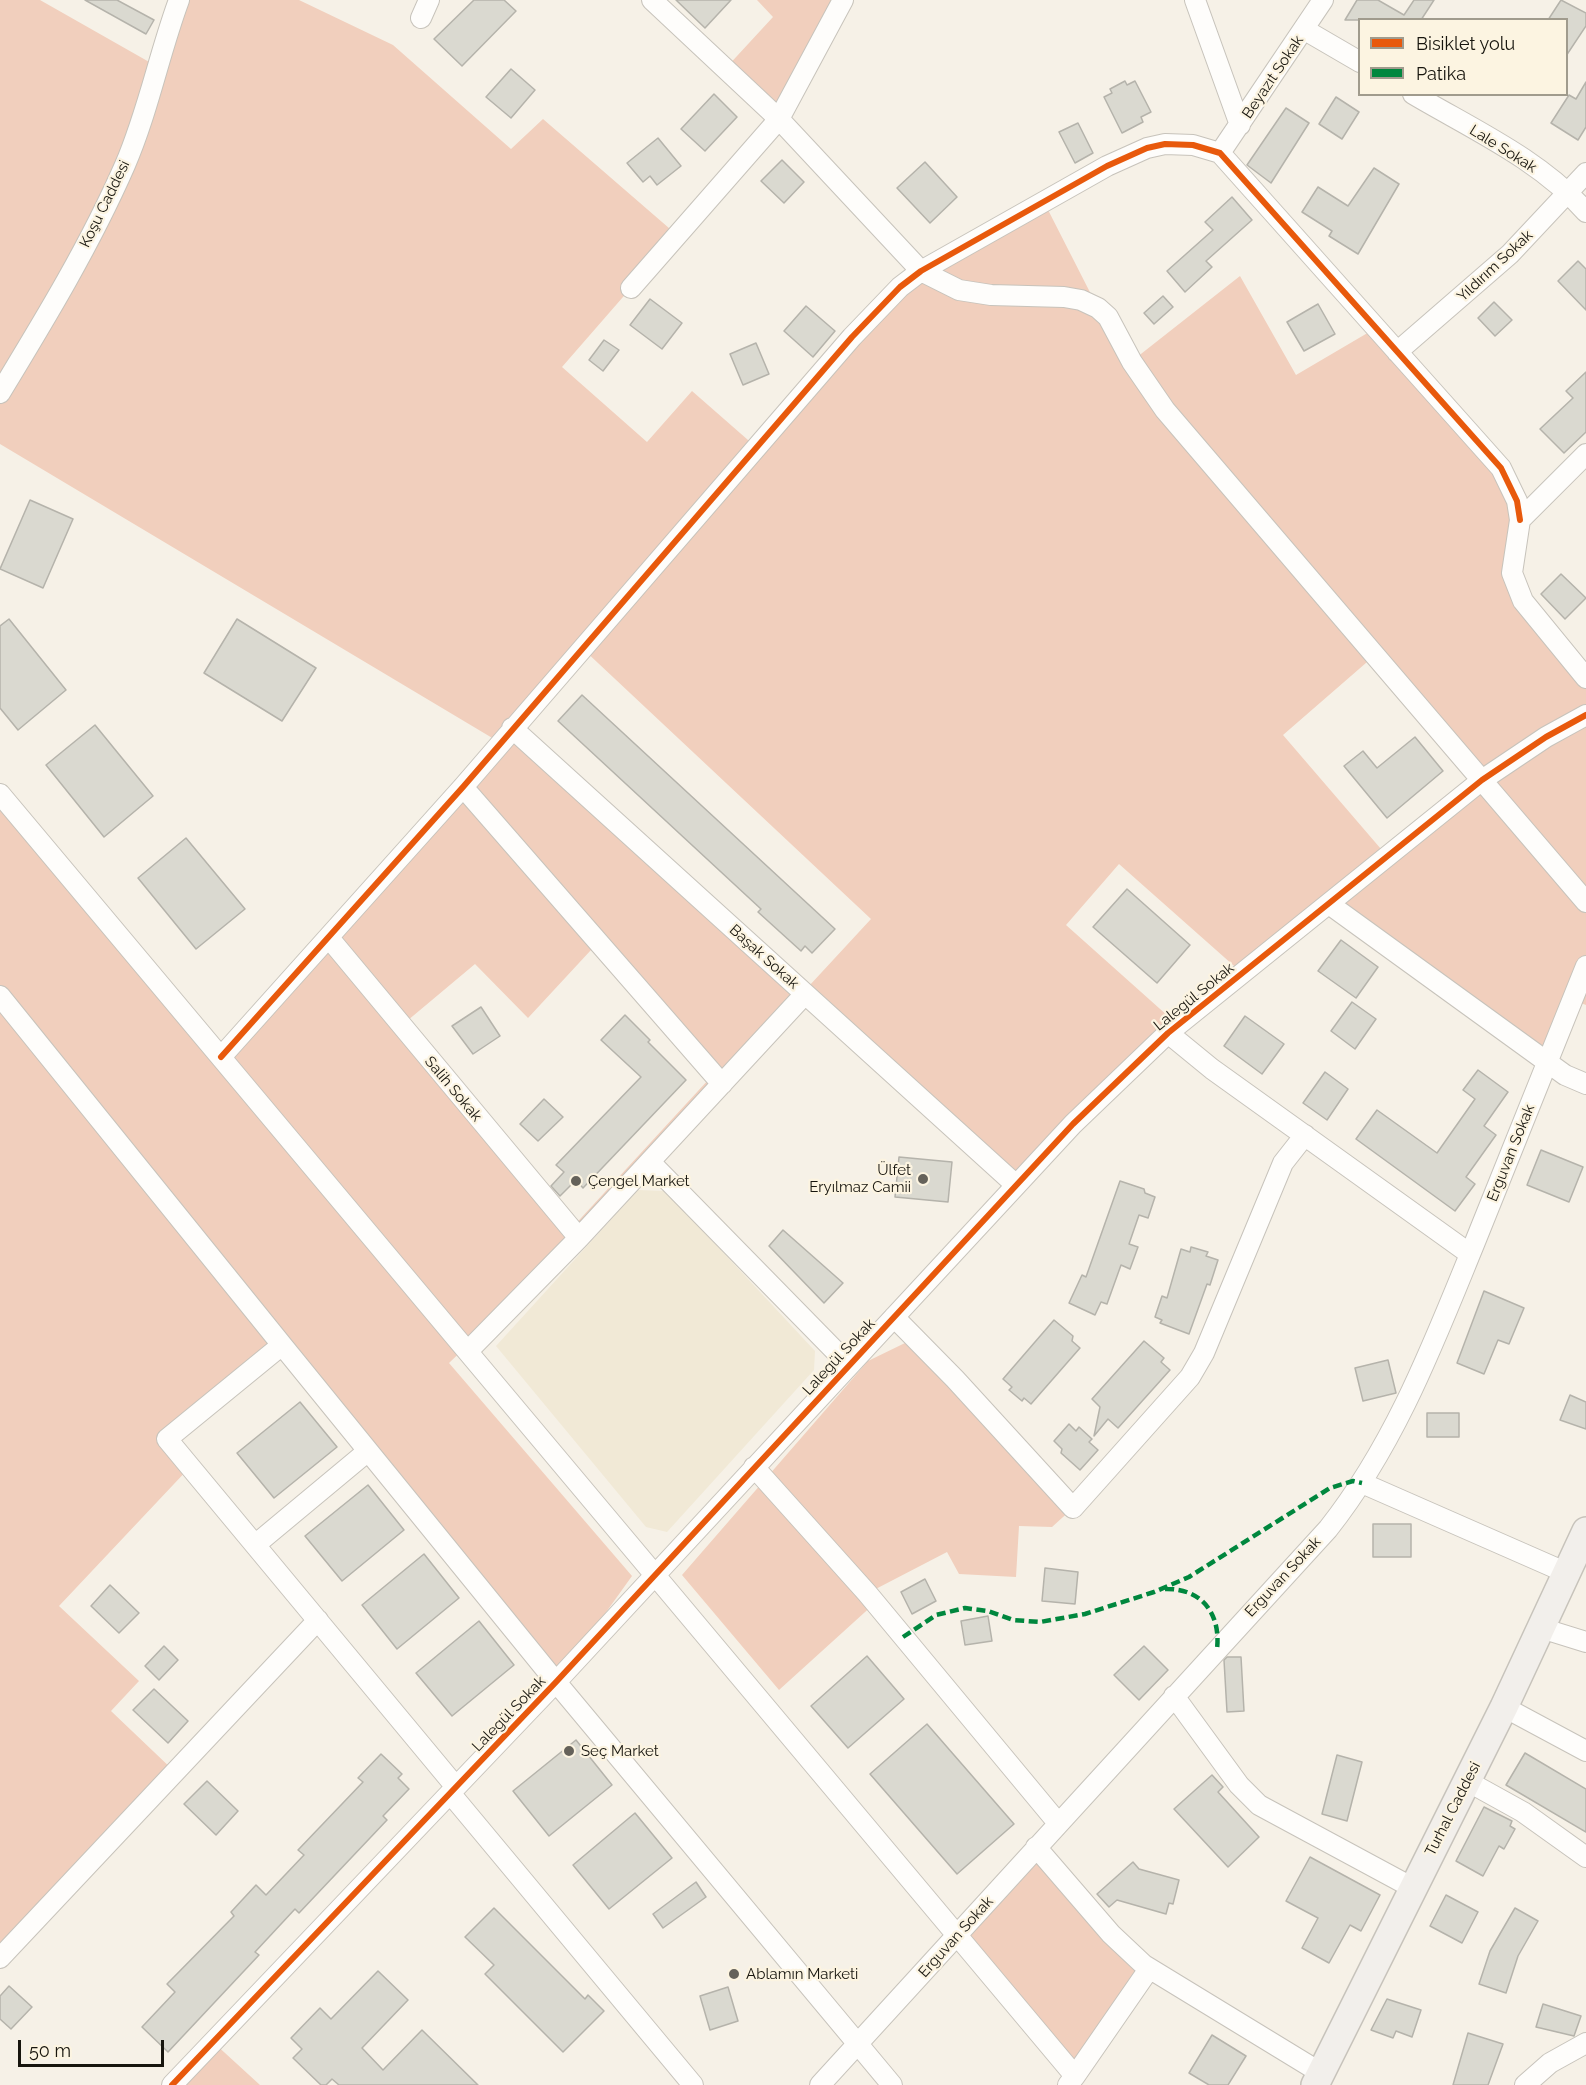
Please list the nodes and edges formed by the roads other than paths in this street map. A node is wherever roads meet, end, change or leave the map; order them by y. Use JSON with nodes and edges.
{"nodes":[{"id":1,"x":179,"y":0,"type":"edge"},
{"id":2,"x":652,"y":0,"type":"edge"},
{"id":3,"x":843,"y":0,"type":"edge"},
{"id":4,"x":1195,"y":0,"type":"edge"},
{"id":5,"x":1323,"y":0,"type":"edge"},
{"id":6,"x":1305,"y":30,"type":"junction"},
{"id":7,"x":1358,"y":61,"type":"edge"},
{"id":8,"x":1416,"y":96,"type":"edge"},
{"id":9,"x":779,"y":119,"type":"junction"},
{"id":10,"x":1240,"y":125,"type":"junction"},
{"id":11,"x":1220,"y":153,"type":"junction"},
{"id":12,"x":1586,"y":173,"type":"edge"},
{"id":13,"x":1570,"y":193,"type":"junction"},
{"id":14,"x":1586,"y":212,"type":"edge"},
{"id":15,"x":921,"y":271,"type":"junction"},
{"id":16,"x":631,"y":288,"type":"dead end"},
{"id":17,"x":1397,"y":352,"type":"junction"},
{"id":18,"x":0,"y":393,"type":"edge"},
{"id":19,"x":1586,"y":454,"type":"edge"},
{"id":20,"x":1520,"y":520,"type":"junction"},
{"id":21,"x":1586,"y":678,"type":"edge"},
{"id":22,"x":1586,"y":715,"type":"edge"},
{"id":23,"x":512,"y":728,"type":"junction"},
{"id":24,"x":1482,"y":780,"type":"junction"},
{"id":25,"x":463,"y":787,"type":"junction"},
{"id":26,"x":0,"y":794,"type":"edge"},
{"id":27,"x":1586,"y":902,"type":"edge"},
{"id":28,"x":1329,"y":904,"type":"junction"},
{"id":29,"x":330,"y":938,"type":"junction"},
{"id":30,"x":1586,"y":966,"type":"edge"},
{"id":31,"x":805,"y":994,"type":"junction"},
{"id":32,"x":0,"y":996,"type":"edge"},
{"id":33,"x":1168,"y":1033,"type":"junction"},
{"id":34,"x":221,"y":1057,"type":"junction"},
{"id":35,"x":1548,"y":1063,"type":"junction"},
{"id":36,"x":722,"y":1084,"type":"junction"},
{"id":37,"x":1586,"y":1084,"type":"edge"},
{"id":38,"x":1305,"y":1135,"type":"junction"},
{"id":39,"x":650,"y":1162,"type":"junction"},
{"id":40,"x":1016,"y":1185,"type":"junction"},
{"id":41,"x":579,"y":1238,"type":"junction"},
{"id":42,"x":1470,"y":1254,"type":"junction"},
{"id":43,"x":894,"y":1317,"type":"junction"},
{"id":44,"x":282,"y":1345,"type":"junction"},
{"id":45,"x":468,"y":1351,"type":"junction"},
{"id":46,"x":849,"y":1365,"type":"junction"},
{"id":47,"x":368,"y":1451,"type":"junction"},
{"id":48,"x":754,"y":1467,"type":"junction"},
{"id":49,"x":1362,"y":1483,"type":"junction"},
{"id":50,"x":1586,"y":1531,"type":"edge"},
{"id":51,"x":255,"y":1545,"type":"junction"},
{"id":52,"x":1567,"y":1573,"type":"junction"},
{"id":53,"x":655,"y":1574,"type":"junction"},
{"id":54,"x":318,"y":1620,"type":"junction"},
{"id":55,"x":1542,"y":1628,"type":"junction"},
{"id":56,"x":1586,"y":1642,"type":"edge"},
{"id":57,"x":556,"y":1682,"type":"junction"},
{"id":58,"x":1174,"y":1696,"type":"junction"},
{"id":59,"x":1504,"y":1707,"type":"junction"},
{"id":60,"x":1586,"y":1751,"type":"edge"},
{"id":61,"x":1467,"y":1781,"type":"junction"},
{"id":62,"x":453,"y":1790,"type":"junction"},
{"id":63,"x":1058,"y":1823,"type":"junction"},
{"id":64,"x":1036,"y":1847,"type":"junction"},
{"id":65,"x":1586,"y":1857,"type":"edge"},
{"id":66,"x":1413,"y":1888,"type":"junction"},
{"id":67,"x":957,"y":1935,"type":"junction"},
{"id":68,"x":0,"y":1958,"type":"edge"},
{"id":69,"x":1149,"y":1969,"type":"junction"},
{"id":70,"x":1586,"y":2043,"type":"edge"},
{"id":71,"x":858,"y":2045,"type":"junction"},
{"id":72,"x":1318,"y":2079,"type":"edge"},
{"id":73,"x":1072,"y":2080,"type":"edge"},
{"id":74,"x":172,"y":2085,"type":"edge"},
{"id":75,"x":693,"y":2085,"type":"edge"},
{"id":76,"x":820,"y":2085,"type":"edge"},
{"id":77,"x":892,"y":2085,"type":"edge"},
{"id":78,"x":1525,"y":2085,"type":"edge"}],
"edges":[{"from":1,"to":18,"type":"street","name":"Koşu Caddesi"},
{"from":2,"to":9,"type":"street"},
{"from":3,"to":9,"type":"street"},
{"from":4,"to":10,"type":"street"},
{"from":5,"to":6,"type":"street","name":"Beyazıt Sokak"},
{"from":6,"to":7,"type":"street"},
{"from":6,"to":10,"type":"street","name":"Beyazıt Sokak"},
{"from":8,"to":13,"type":"street","name":"Lale Sokak"},
{"from":9,"to":15,"type":"street"},
{"from":9,"to":16,"type":"street"},
{"from":10,"to":11,"type":"street","name":"Beyazıt Sokak"},
{"from":11,"to":15,"type":"street"},
{"from":11,"to":17,"type":"street"},
{"from":12,"to":13,"type":"street","name":"Yıldırım Sokak"},
{"from":13,"to":14,"type":"street","name":"Lale Sokak"},
{"from":13,"to":17,"type":"street","name":"Yıldırım Sokak"},
{"from":15,"to":23,"type":"street"},
{"from":15,"to":24,"type":"street"},
{"from":17,"to":20,"type":"street"},
{"from":19,"to":20,"type":"street"},
{"from":20,"to":21,"type":"street"},
{"from":22,"to":24,"type":"street","name":"Lalegül Sokak"},
{"from":23,"to":25,"type":"street"},
{"from":23,"to":31,"type":"street","name":"Başak Sokak"},
{"from":24,"to":27,"type":"street"},
{"from":24,"to":28,"type":"street","name":"Lalegül Sokak"},
{"from":25,"to":29,"type":"street"},
{"from":25,"to":36,"type":"street"},
{"from":26,"to":34,"type":"street"},
{"from":28,"to":33,"type":"street","name":"Lalegül Sokak"},
{"from":28,"to":35,"type":"street"},
{"from":29,"to":34,"type":"street"},
{"from":29,"to":41,"type":"street","name":"Salih Sokak"},
{"from":30,"to":35,"type":"street","name":"Erguvan Sokak"},
{"from":31,"to":36,"type":"street"},
{"from":31,"to":40,"type":"street","name":"Başak Sokak"},
{"from":32,"to":44,"type":"street"},
{"from":33,"to":38,"type":"street"},
{"from":33,"to":40,"type":"street","name":"Lalegül Sokak"},
{"from":34,"to":45,"type":"street"},
{"from":35,"to":37,"type":"street"},
{"from":35,"to":42,"type":"street","name":"Erguvan Sokak"},
{"from":36,"to":39,"type":"street"},
{"from":38,"to":42,"type":"street"},
{"from":38,"to":43,"type":"street"},
{"from":39,"to":41,"type":"street"},
{"from":39,"to":46,"type":"street"},
{"from":40,"to":43,"type":"street","name":"Lalegül Sokak"},
{"from":41,"to":45,"type":"street"},
{"from":42,"to":49,"type":"street","name":"Erguvan Sokak"},
{"from":43,"to":46,"type":"street","name":"Lalegül Sokak"},
{"from":44,"to":47,"type":"street"},
{"from":44,"to":51,"type":"street"},
{"from":45,"to":53,"type":"street"},
{"from":46,"to":48,"type":"street","name":"Lalegül Sokak"},
{"from":47,"to":51,"type":"street"},
{"from":47,"to":57,"type":"street"},
{"from":48,"to":53,"type":"street","name":"Lalegül Sokak"},
{"from":48,"to":63,"type":"street"},
{"from":49,"to":52,"type":"street"},
{"from":49,"to":58,"type":"street","name":"Erguvan Sokak"},
{"from":50,"to":52,"type":"street","name":"Turhal Caddesi"},
{"from":51,"to":54,"type":"street"},
{"from":52,"to":55,"type":"street","name":"Turhal Caddesi"},
{"from":53,"to":57,"type":"street","name":"Lalegül Sokak"},
{"from":53,"to":67,"type":"street"},
{"from":54,"to":62,"type":"street"},
{"from":54,"to":68,"type":"street"},
{"from":55,"to":56,"type":"street"},
{"from":55,"to":59,"type":"street","name":"Turhal Caddesi"},
{"from":57,"to":62,"type":"street","name":"Lalegül Sokak"},
{"from":57,"to":71,"type":"street"},
{"from":58,"to":63,"type":"street","name":"Erguvan Sokak"},
{"from":58,"to":66,"type":"street"},
{"from":59,"to":60,"type":"street"},
{"from":59,"to":61,"type":"street","name":"Turhal Caddesi"},
{"from":61,"to":65,"type":"street"},
{"from":61,"to":66,"type":"street","name":"Turhal Caddesi"},
{"from":62,"to":74,"type":"street","name":"Lalegül Sokak"},
{"from":62,"to":75,"type":"street"},
{"from":63,"to":64,"type":"street","name":"Erguvan Sokak"},
{"from":64,"to":67,"type":"street","name":"Erguvan Sokak"},
{"from":64,"to":69,"type":"street"},
{"from":66,"to":72,"type":"street","name":"Turhal Caddesi"},
{"from":67,"to":71,"type":"street","name":"Erguvan Sokak"},
{"from":67,"to":73,"type":"street"},
{"from":69,"to":72,"type":"street"},
{"from":69,"to":73,"type":"street"},
{"from":70,"to":78,"type":"street"},
{"from":71,"to":76,"type":"street","name":"Erguvan Sokak"},
{"from":71,"to":77,"type":"street"}]}
